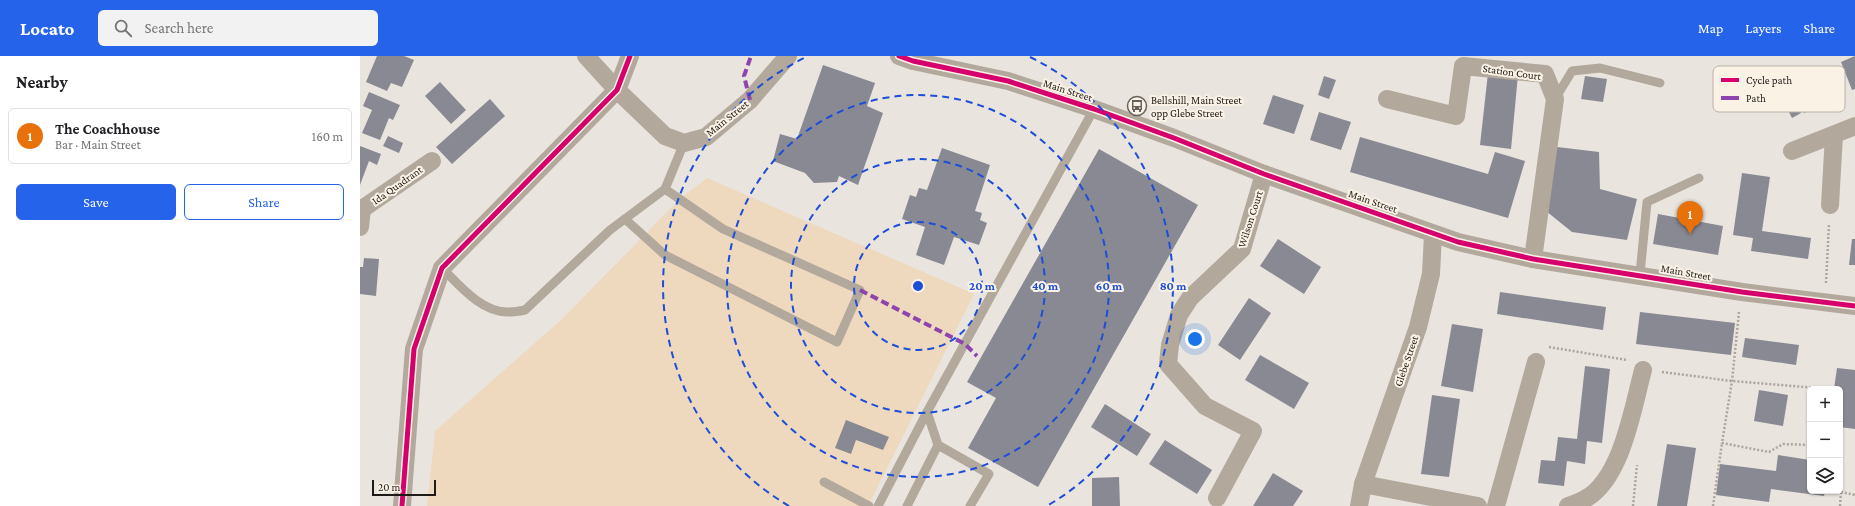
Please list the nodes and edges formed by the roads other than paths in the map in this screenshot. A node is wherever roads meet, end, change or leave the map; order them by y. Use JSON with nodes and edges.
{"nodes":[{"id":1,"x":586,"y":56,"type":"edge"},
{"id":2,"x":630,"y":56,"type":"edge"},
{"id":3,"x":788,"y":56,"type":"edge"},
{"id":4,"x":899,"y":56,"type":"edge"},
{"id":5,"x":1660,"y":83,"type":"dead end"},
{"id":6,"x":617,"y":90,"type":"junction"},
{"id":7,"x":1387,"y":98,"type":"dead end"},
{"id":8,"x":1555,"y":99,"type":"junction"},
{"id":9,"x":1094,"y":109,"type":"junction"},
{"id":10,"x":1855,"y":126,"type":"edge"},
{"id":11,"x":1834,"y":135,"type":"junction"},
{"id":12,"x":684,"y":143,"type":"junction"},
{"id":13,"x":1792,"y":151,"type":"dead end"},
{"id":14,"x":432,"y":161,"type":"dead end"},
{"id":15,"x":1264,"y":174,"type":"junction"},
{"id":16,"x":1699,"y":178,"type":"dead end"},
{"id":17,"x":665,"y":189,"type":"junction"},
{"id":18,"x":1830,"y":205,"type":"road end"},
{"id":19,"x":361,"y":209,"type":"edge"},
{"id":20,"x":625,"y":219,"type":"junction"},
{"id":21,"x":360,"y":227,"type":"edge"},
{"id":22,"x":1433,"y":234,"type":"junction"},
{"id":23,"x":1533,"y":258,"type":"junction"},
{"id":24,"x":442,"y":268,"type":"junction"},
{"id":25,"x":1640,"y":274,"type":"junction"},
{"id":26,"x":1855,"y":306,"type":"edge"},
{"id":27,"x":1536,"y":362,"type":"dead end"},
{"id":28,"x":1643,"y":370,"type":"dead end"},
{"id":29,"x":927,"y":412,"type":"junction"},
{"id":30,"x":938,"y":445,"type":"junction"},
{"id":31,"x":824,"y":482,"type":"dead end"},
{"id":32,"x":1363,"y":484,"type":"junction"},
{"id":33,"x":1217,"y":498,"type":"dead end"},
{"id":34,"x":402,"y":506,"type":"edge"},
{"id":35,"x":869,"y":506,"type":"edge"},
{"id":36,"x":878,"y":506,"type":"edge"},
{"id":37,"x":907,"y":506,"type":"edge"},
{"id":38,"x":970,"y":506,"type":"edge"},
{"id":39,"x":1359,"y":506,"type":"edge"},
{"id":40,"x":1478,"y":506,"type":"edge"},
{"id":41,"x":1496,"y":506,"type":"edge"},
{"id":42,"x":1568,"y":506,"type":"edge"}],
"edges":[{"from":1,"to":6,"type":"street"},
{"from":2,"to":6,"type":"street"},
{"from":3,"to":12,"type":"street","name":"Main Street"},
{"from":4,"to":9,"type":"street","name":"Main Street"},
{"from":5,"to":8,"type":"lane"},
{"from":6,"to":12,"type":"street"},
{"from":6,"to":24,"type":"street"},
{"from":7,"to":8,"type":"street","name":"Station Court"},
{"from":8,"to":23,"type":"street","name":"Station Court"},
{"from":9,"to":15,"type":"street","name":"Main Street"},
{"from":9,"to":29,"type":"lane"},
{"from":10,"to":11,"type":"street"},
{"from":11,"to":13,"type":"street"},
{"from":11,"to":18,"type":"street"},
{"from":12,"to":17,"type":"lane"},
{"from":14,"to":19,"type":"street","name":"Ida Quadrant"},
{"from":15,"to":22,"type":"street","name":"Main Street"},
{"from":15,"to":33,"type":"street","name":"Wilson Court"},
{"from":16,"to":25,"type":"lane"},
{"from":17,"to":20,"type":"lane"},
{"from":17,"to":20,"type":"lane"},
{"from":19,"to":21,"type":"street","name":"Ida Quadrant"},
{"from":20,"to":24,"type":"lane"},
{"from":22,"to":23,"type":"street","name":"Main Street"},
{"from":22,"to":32,"type":"street","name":"Glebe Street"},
{"from":23,"to":25,"type":"street","name":"Main Street"},
{"from":24,"to":34,"type":"street"},
{"from":25,"to":26,"type":"street","name":"Main Street"},
{"from":27,"to":41,"type":"street"},
{"from":28,"to":42,"type":"street"},
{"from":29,"to":30,"type":"lane"},
{"from":29,"to":36,"type":"lane"},
{"from":30,"to":37,"type":"lane"},
{"from":30,"to":38,"type":"lane"},
{"from":31,"to":35,"type":"lane"},
{"from":32,"to":39,"type":"street","name":"Glebe Street"},
{"from":32,"to":40,"type":"street"}]}
